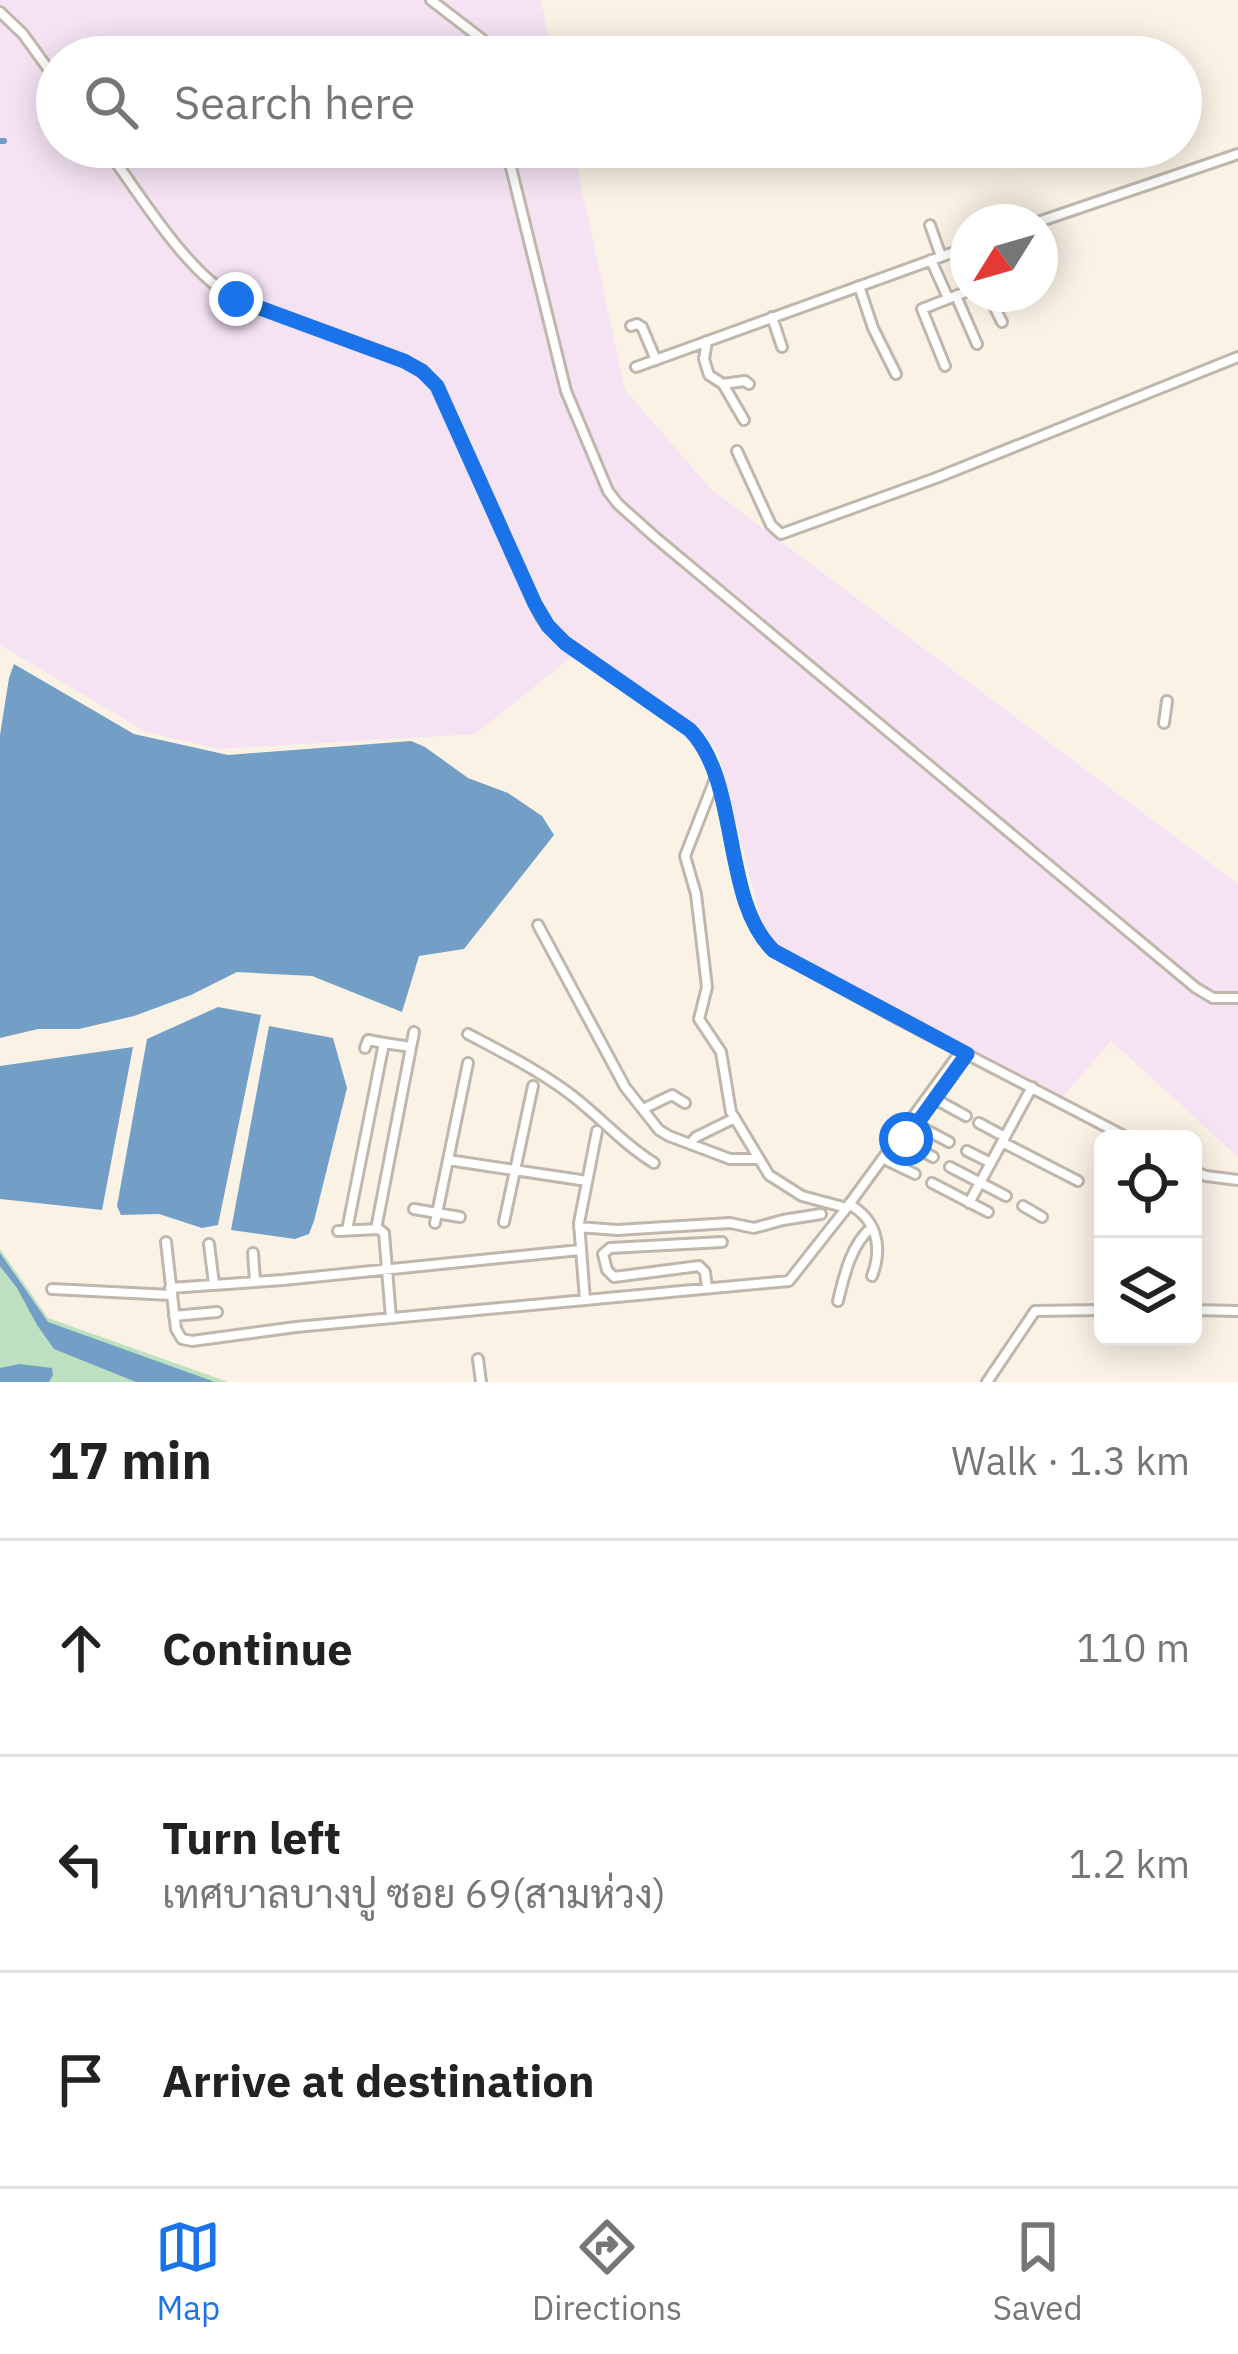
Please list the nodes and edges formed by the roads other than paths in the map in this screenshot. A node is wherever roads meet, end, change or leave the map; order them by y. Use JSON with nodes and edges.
{"nodes":[{"id":1,"x":430,"y":0,"type":"edge"},
{"id":2,"x":0,"y":12,"type":"edge"},
{"id":3,"x":477,"y":36,"type":"edge"},
{"id":4,"x":36,"y":52,"type":"edge"},
{"id":5,"x":1238,"y":154,"type":"edge"},
{"id":6,"x":1202,"y":166,"type":"edge"},
{"id":7,"x":121,"y":168,"type":"edge"},
{"id":8,"x":511,"y":168,"type":"edge"},
{"id":9,"x":1197,"y":168,"type":"edge"},
{"id":10,"x":1058,"y":215,"type":"edge"},
{"id":11,"x":930,"y":225,"type":"dead end"},
{"id":12,"x":950,"y":253,"type":"edge"},
{"id":13,"x":936,"y":258,"type":"junction"},
{"id":14,"x":859,"y":286,"type":"junction"},
{"id":15,"x":950,"y":292,"type":"edge"},
{"id":16,"x":950,"y":298,"type":"edge"},
{"id":17,"x":960,"y":312,"type":"edge"},
{"id":18,"x":997,"y":312,"type":"edge"},
{"id":19,"x":772,"y":317,"type":"junction"},
{"id":20,"x":1002,"y":322,"type":"dead end"},
{"id":21,"x":631,"y":326,"type":"dead end"},
{"id":22,"x":707,"y":340,"type":"junction"},
{"id":23,"x":976,"y":344,"type":"dead end"},
{"id":24,"x":782,"y":347,"type":"dead end"},
{"id":25,"x":1238,"y":357,"type":"edge"},
{"id":26,"x":656,"y":360,"type":"junction"},
{"id":27,"x":945,"y":366,"type":"dead end"},
{"id":28,"x":637,"y":367,"type":"dead end"},
{"id":29,"x":896,"y":374,"type":"dead end"},
{"id":30,"x":723,"y":384,"type":"junction"},
{"id":31,"x":749,"y":384,"type":"dead end"},
{"id":32,"x":744,"y":420,"type":"dead end"},
{"id":33,"x":737,"y":451,"type":"dead end"},
{"id":34,"x":1167,"y":701,"type":"dead end"},
{"id":35,"x":1164,"y":723,"type":"dead end"},
{"id":36,"x":715,"y":778,"type":"junction"},
{"id":37,"x":538,"y":925,"type":"dead end"},
{"id":38,"x":1238,"y":998,"type":"edge"},
{"id":39,"x":414,"y":1032,"type":"dead end"},
{"id":40,"x":469,"y":1034,"type":"dead end"},
{"id":41,"x":384,"y":1043,"type":"junction"},
{"id":42,"x":411,"y":1047,"type":"junction"},
{"id":43,"x":364,"y":1048,"type":"dead end"},
{"id":44,"x":964,"y":1053,"type":"junction"},
{"id":45,"x":468,"y":1064,"type":"dead end"},
{"id":46,"x":533,"y":1086,"type":"dead end"},
{"id":47,"x":1032,"y":1087,"type":"junction"},
{"id":48,"x":935,"y":1100,"type":"junction"},
{"id":49,"x":685,"y":1103,"type":"dead end"},
{"id":50,"x":643,"y":1109,"type":"junction"},
{"id":51,"x":966,"y":1116,"type":"dead end"},
{"id":52,"x":735,"y":1118,"type":"junction"},
{"id":53,"x":979,"y":1123,"type":"dead end"},
{"id":54,"x":917,"y":1125,"type":"junction"},
{"id":55,"x":597,"y":1130,"type":"dead end"},
{"id":56,"x":1113,"y":1130,"type":"edge"},
{"id":57,"x":1004,"y":1139,"type":"junction"},
{"id":58,"x":904,"y":1142,"type":"junction"},
{"id":59,"x":950,"y":1142,"type":"dead end"},
{"id":60,"x":690,"y":1144,"type":"junction"},
{"id":61,"x":967,"y":1151,"type":"dead end"},
{"id":62,"x":897,"y":1152,"type":"dead end"},
{"id":63,"x":933,"y":1157,"type":"dead end"},
{"id":64,"x":759,"y":1159,"type":"junction"},
{"id":65,"x":448,"y":1160,"type":"junction"},
{"id":66,"x":888,"y":1161,"type":"dead end"},
{"id":67,"x":654,"y":1163,"type":"dead end"},
{"id":68,"x":991,"y":1163,"type":"junction"},
{"id":69,"x":950,"y":1167,"type":"dead end"},
{"id":70,"x":513,"y":1170,"type":"junction"},
{"id":71,"x":915,"y":1174,"type":"dead end"},
{"id":72,"x":1202,"y":1175,"type":"edge"},
{"id":73,"x":1238,"y":1180,"type":"edge"},
{"id":74,"x":587,"y":1181,"type":"junction"},
{"id":75,"x":1078,"y":1181,"type":"dead end"},
{"id":76,"x":932,"y":1183,"type":"dead end"},
{"id":77,"x":979,"y":1184,"type":"junction"},
{"id":78,"x":1006,"y":1196,"type":"dead end"},
{"id":79,"x":969,"y":1203,"type":"junction"},
{"id":80,"x":1023,"y":1206,"type":"dead end"},
{"id":81,"x":414,"y":1209,"type":"dead end"},
{"id":82,"x":845,"y":1209,"type":"junction"},
{"id":83,"x":988,"y":1212,"type":"dead end"},
{"id":84,"x":820,"y":1214,"type":"dead end"},
{"id":85,"x":460,"y":1217,"type":"dead end"},
{"id":86,"x":1042,"y":1217,"type":"dead end"},
{"id":87,"x":437,"y":1218,"type":"junction"},
{"id":88,"x":504,"y":1222,"type":"dead end"},
{"id":89,"x":869,"y":1222,"type":"junction"},
{"id":90,"x":579,"y":1227,"type":"junction"},
{"id":91,"x":376,"y":1229,"type":"junction"},
{"id":92,"x":722,"y":1242,"type":"dead end"},
{"id":93,"x":166,"y":1243,"type":"dead end"},
{"id":94,"x":208,"y":1244,"type":"dead end"},
{"id":95,"x":580,"y":1250,"type":"junction"},
{"id":96,"x":253,"y":1253,"type":"dead end"},
{"id":97,"x":386,"y":1269,"type":"junction"},
{"id":98,"x":872,"y":1276,"type":"dead end"},
{"id":99,"x":255,"y":1281,"type":"junction"},
{"id":100,"x":214,"y":1285,"type":"junction"},
{"id":101,"x":707,"y":1288,"type":"junction"},
{"id":102,"x":52,"y":1289,"type":"dead end"},
{"id":103,"x":171,"y":1291,"type":"junction"},
{"id":104,"x":586,"y":1300,"type":"junction"},
{"id":105,"x":838,"y":1301,"type":"dead end"},
{"id":106,"x":1094,"y":1310,"type":"edge"},
{"id":107,"x":1202,"y":1310,"type":"edge"},
{"id":108,"x":1238,"y":1311,"type":"edge"},
{"id":109,"x":217,"y":1312,"type":"dead end"},
{"id":110,"x":174,"y":1316,"type":"junction"},
{"id":111,"x":391,"y":1318,"type":"junction"},
{"id":112,"x":478,"y":1359,"type":"dead end"},
{"id":113,"x":481,"y":1382,"type":"edge"},
{"id":114,"x":987,"y":1382,"type":"edge"}],
"edges":[{"from":1,"to":3,"type":"street"},
{"from":2,"to":4,"type":"street"},
{"from":5,"to":6,"type":"street"},
{"from":7,"to":36,"type":"street"},
{"from":8,"to":38,"type":"street"},
{"from":9,"to":10,"type":"street"},
{"from":11,"to":13,"type":"street"},
{"from":12,"to":13,"type":"street"},
{"from":13,"to":14,"type":"street"},
{"from":13,"to":15,"type":"street"},
{"from":14,"to":19,"type":"street"},
{"from":14,"to":29,"type":"street"},
{"from":16,"to":27,"type":"street"},
{"from":17,"to":23,"type":"street"},
{"from":18,"to":20,"type":"street"},
{"from":19,"to":22,"type":"street"},
{"from":19,"to":24,"type":"street"},
{"from":21,"to":26,"type":"street"},
{"from":22,"to":26,"type":"street"},
{"from":22,"to":30,"type":"street"},
{"from":25,"to":33,"type":"street"},
{"from":26,"to":28,"type":"street"},
{"from":30,"to":31,"type":"street"},
{"from":30,"to":32,"type":"street"},
{"from":34,"to":35,"type":"street"},
{"from":36,"to":44,"type":"street"},
{"from":36,"to":52,"type":"street"},
{"from":37,"to":50,"type":"street"},
{"from":39,"to":42,"type":"street"},
{"from":40,"to":67,"type":"street"},
{"from":41,"to":42,"type":"street"},
{"from":41,"to":43,"type":"street"},
{"from":41,"to":91,"type":"street"},
{"from":42,"to":91,"type":"street"},
{"from":44,"to":47,"type":"street"},
{"from":44,"to":48,"type":"street"},
{"from":44,"to":82,"type":"street"},
{"from":45,"to":65,"type":"street"},
{"from":46,"to":70,"type":"street"},
{"from":47,"to":56,"type":"street"},
{"from":47,"to":57,"type":"street"},
{"from":48,"to":51,"type":"street"},
{"from":48,"to":54,"type":"street"},
{"from":49,"to":50,"type":"street"},
{"from":50,"to":60,"type":"street"},
{"from":52,"to":60,"type":"street"},
{"from":52,"to":64,"type":"street"},
{"from":53,"to":57,"type":"street"},
{"from":54,"to":58,"type":"street"},
{"from":54,"to":59,"type":"street"},
{"from":55,"to":74,"type":"street"},
{"from":57,"to":68,"type":"street"},
{"from":57,"to":75,"type":"street"},
{"from":58,"to":62,"type":"street"},
{"from":58,"to":63,"type":"street"},
{"from":60,"to":64,"type":"street"},
{"from":61,"to":68,"type":"street"},
{"from":64,"to":82,"type":"street"},
{"from":65,"to":70,"type":"street"},
{"from":65,"to":87,"type":"street"},
{"from":66,"to":71,"type":"street"},
{"from":68,"to":77,"type":"street"},
{"from":69,"to":77,"type":"street"},
{"from":70,"to":74,"type":"street"},
{"from":70,"to":88,"type":"street"},
{"from":72,"to":73,"type":"street"},
{"from":74,"to":90,"type":"street"},
{"from":76,"to":79,"type":"street"},
{"from":77,"to":78,"type":"street"},
{"from":77,"to":79,"type":"street"},
{"from":79,"to":83,"type":"street"},
{"from":80,"to":86,"type":"street"},
{"from":81,"to":87,"type":"street"},
{"from":82,"to":89,"type":"street"},
{"from":82,"to":101,"type":"street"},
{"from":84,"to":90,"type":"street"},
{"from":85,"to":87,"type":"street"},
{"from":89,"to":98,"type":"street"},
{"from":89,"to":105,"type":"street"},
{"from":90,"to":95,"type":"street"},
{"from":91,"to":97,"type":"street"},
{"from":92,"to":101,"type":"street"},
{"from":93,"to":103,"type":"street"},
{"from":94,"to":100,"type":"street"},
{"from":95,"to":97,"type":"street"},
{"from":95,"to":104,"type":"street"},
{"from":96,"to":99,"type":"street"},
{"from":97,"to":99,"type":"street"},
{"from":97,"to":111,"type":"street"},
{"from":99,"to":100,"type":"street"},
{"from":100,"to":103,"type":"street"},
{"from":101,"to":104,"type":"street"},
{"from":102,"to":103,"type":"street"},
{"from":103,"to":110,"type":"street"},
{"from":104,"to":111,"type":"street"},
{"from":106,"to":114,"type":"street"},
{"from":107,"to":108,"type":"street"},
{"from":109,"to":110,"type":"street"},
{"from":110,"to":111,"type":"street"},
{"from":112,"to":113,"type":"street"}]}
